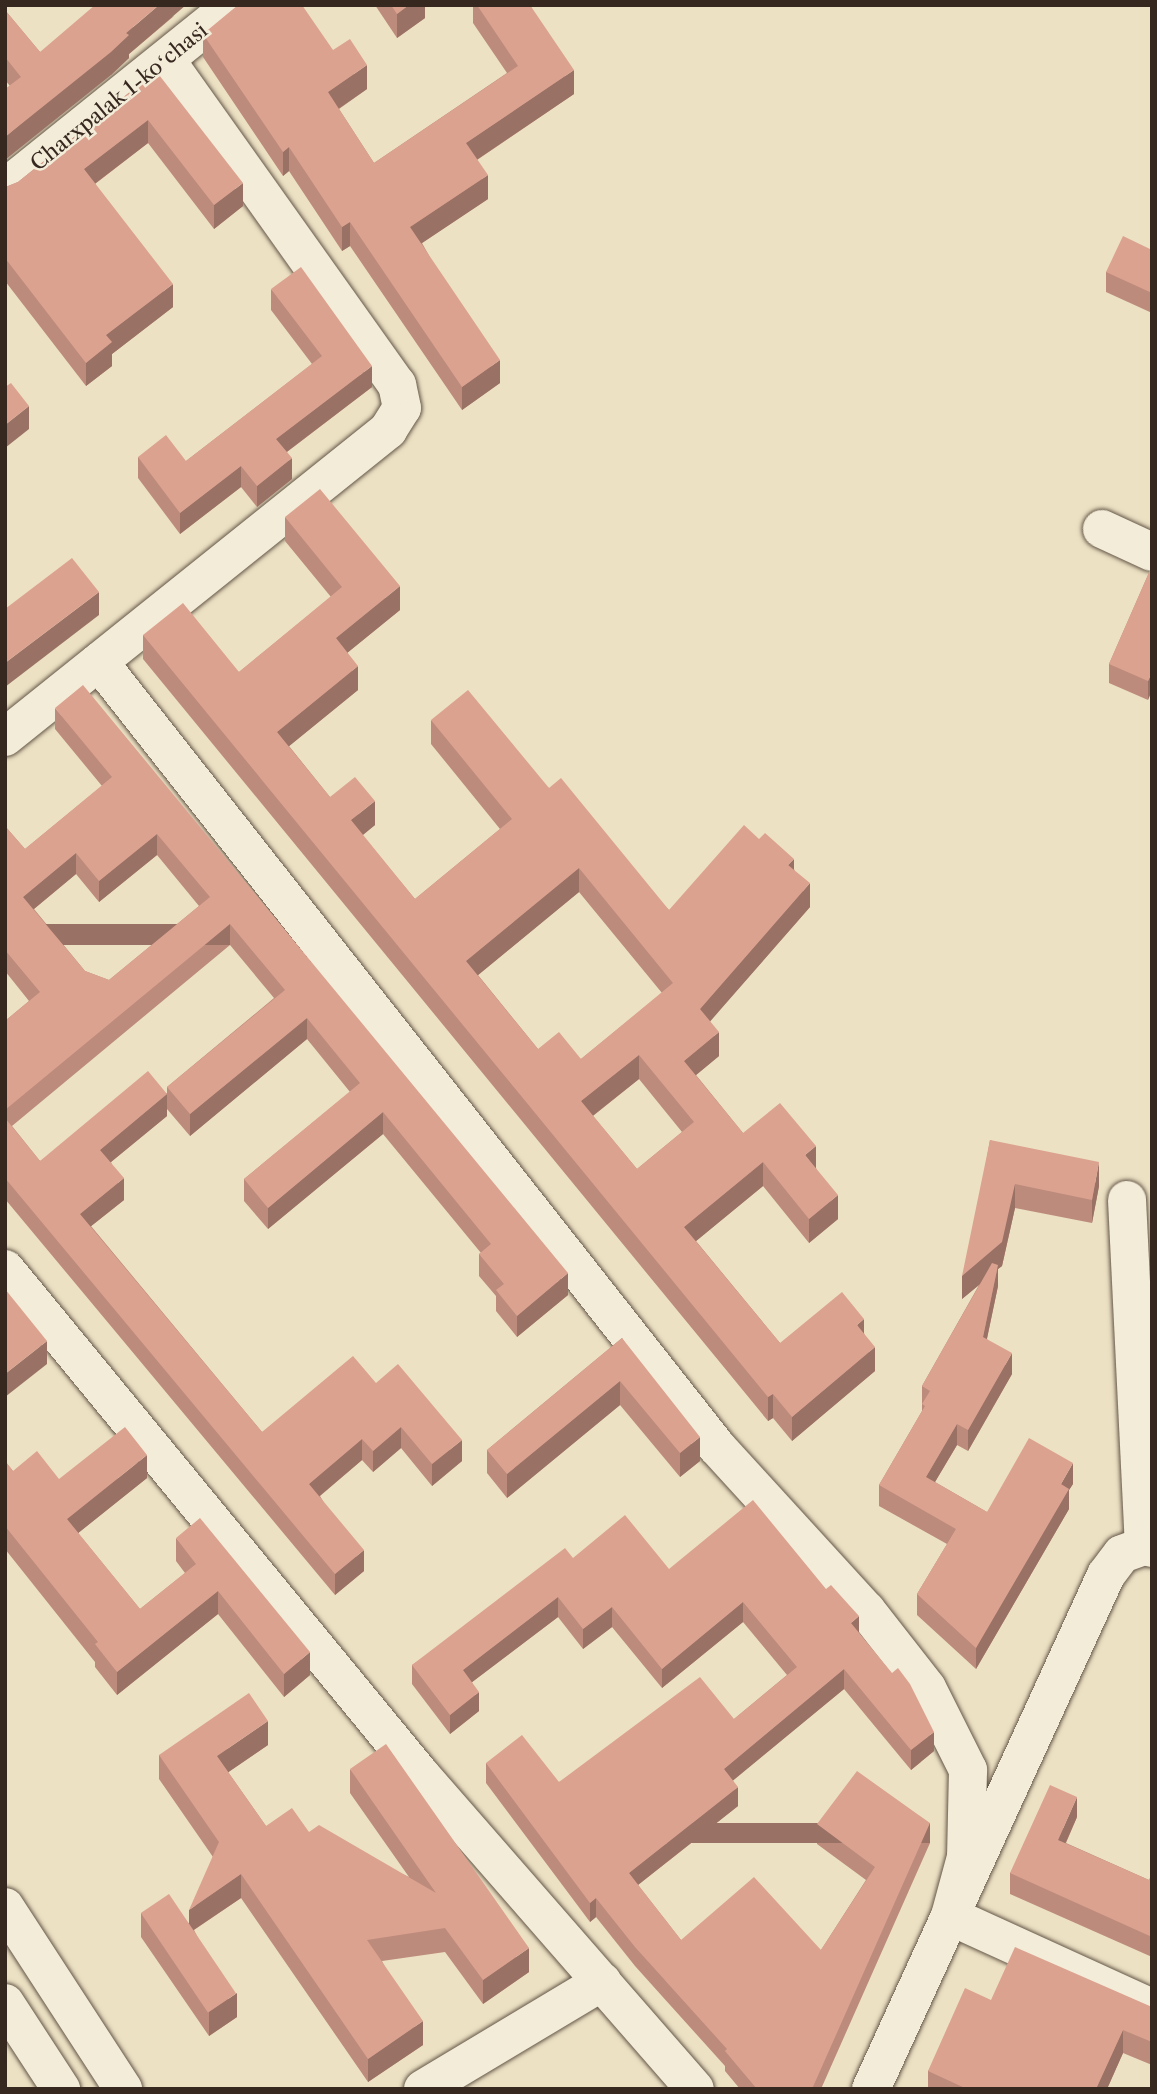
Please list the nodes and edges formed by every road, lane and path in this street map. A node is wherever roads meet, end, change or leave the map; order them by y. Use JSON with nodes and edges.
{"nodes":[{"id":1,"x":233,"y":5,"type":"edge"},
{"id":2,"x":166,"y":61,"type":"junction"},
{"id":3,"x":5,"y":188,"type":"edge"},
{"id":4,"x":1102,"y":528,"type":"dead end"},
{"id":5,"x":1152,"y":552,"type":"edge"},
{"id":6,"x":99,"y":662,"type":"junction"},
{"id":7,"x":5,"y":737,"type":"edge"},
{"id":8,"x":1127,"y":1200,"type":"dead end"},
{"id":9,"x":5,"y":1269,"type":"edge"},
{"id":10,"x":1148,"y":1547,"type":"edge"},
{"id":11,"x":5,"y":1907,"type":"edge"},
{"id":12,"x":950,"y":1916,"type":"junction"},
{"id":13,"x":602,"y":1982,"type":"junction"},
{"id":14,"x":5,"y":2003,"type":"edge"},
{"id":15,"x":1152,"y":2008,"type":"edge"},
{"id":16,"x":61,"y":2089,"type":"edge"},
{"id":17,"x":123,"y":2089,"type":"edge"},
{"id":18,"x":423,"y":2089,"type":"edge"},
{"id":19,"x":695,"y":2089,"type":"edge"},
{"id":20,"x":871,"y":2089,"type":"edge"}],
"edges":[{"from":1,"to":2,"type":"street","name":"Charxpalak 1-koʻchasi"},
{"from":2,"to":3,"type":"street","name":"Charxpalak 1-koʻchasi"},
{"from":2,"to":6,"type":"street"},
{"from":4,"to":5,"type":"street"},
{"from":6,"to":7,"type":"street"},
{"from":6,"to":12,"type":"street"},
{"from":8,"to":10,"type":"street"},
{"from":9,"to":13,"type":"street"},
{"from":10,"to":12,"type":"street"},
{"from":11,"to":17,"type":"street"},
{"from":12,"to":15,"type":"street"},
{"from":12,"to":20,"type":"street"},
{"from":13,"to":18,"type":"street"},
{"from":13,"to":19,"type":"street"},
{"from":14,"to":16,"type":"street"}]}
